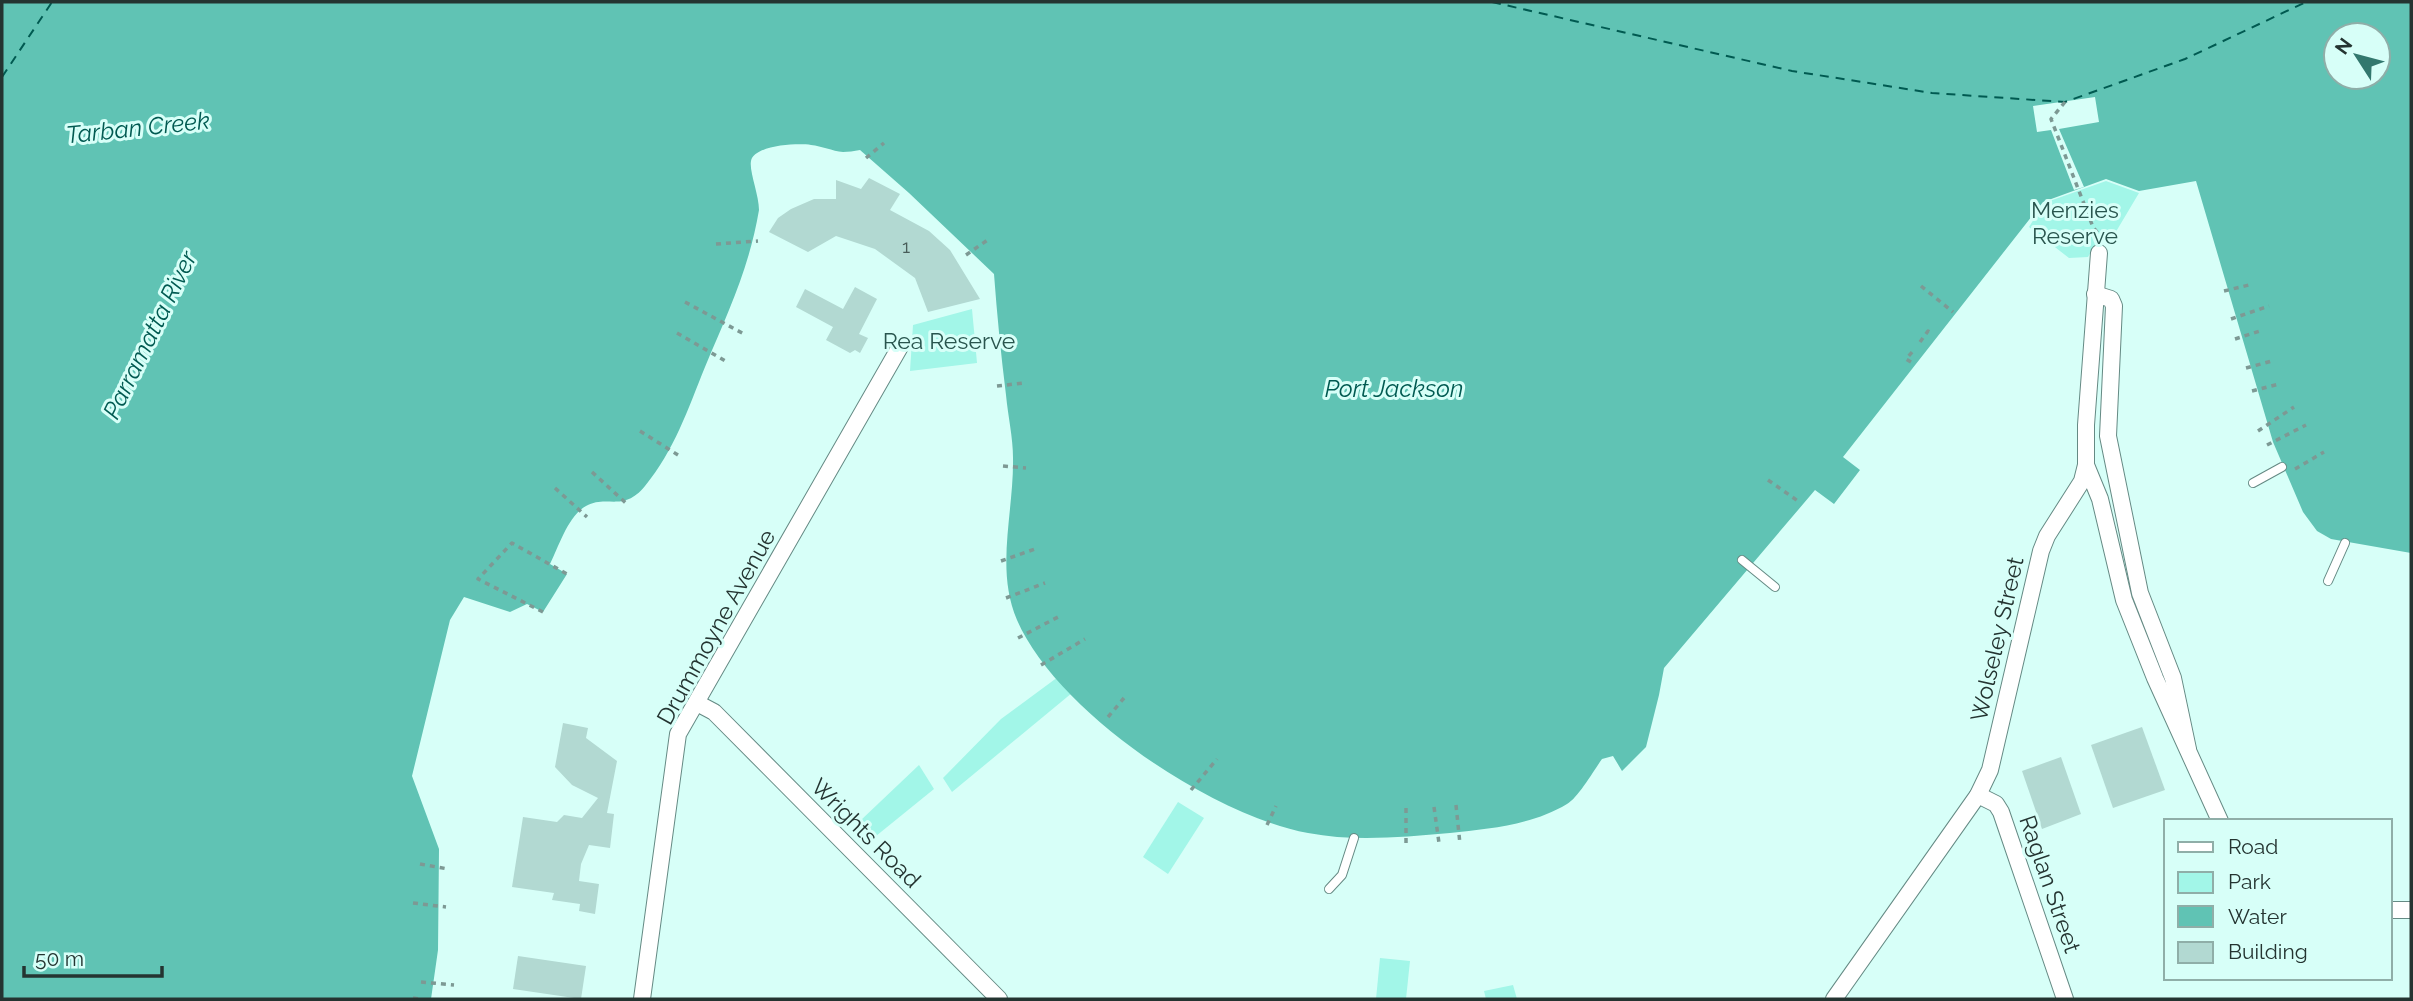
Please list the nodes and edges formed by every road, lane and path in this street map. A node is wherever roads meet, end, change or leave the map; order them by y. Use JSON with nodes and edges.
{"nodes":[{"id":1,"x":2065,"y":102,"type":"dead end"},
{"id":2,"x":884,"y":144,"type":"dead end"},
{"id":3,"x":866,"y":158,"type":"dead end"},
{"id":4,"x":989,"y":239,"type":"dead end"},
{"id":5,"x":758,"y":241,"type":"dead end"},
{"id":6,"x":716,"y":244,"type":"dead end"},
{"id":7,"x":2099,"y":253,"type":"joint"},
{"id":8,"x":966,"y":255,"type":"dead end"},
{"id":9,"x":2249,"y":285,"type":"dead end"},
{"id":10,"x":1921,"y":286,"type":"dead end"},
{"id":11,"x":2224,"y":291,"type":"dead end"},
{"id":12,"x":2095,"y":294,"type":"junction"},
{"id":13,"x":685,"y":302,"type":"dead end"},
{"id":14,"x":2269,"y":306,"type":"dead end"},
{"id":15,"x":1953,"y":312,"type":"dead end"},
{"id":16,"x":2231,"y":320,"type":"dead end"},
{"id":17,"x":2263,"y":330,"type":"dead end"},
{"id":18,"x":677,"y":332,"type":"dead end"},
{"id":19,"x":744,"y":334,"type":"dead end"},
{"id":20,"x":1933,"y":334,"type":"dead end"},
{"id":21,"x":2235,"y":339,"type":"dead end"},
{"id":22,"x":1920,"y":342,"type":"dead end"},
{"id":23,"x":901,"y":345,"type":"dead end"},
{"id":24,"x":1914,"y":350,"type":"dead end"},
{"id":25,"x":2272,"y":361,"type":"dead end"},
{"id":26,"x":727,"y":362,"type":"dead end"},
{"id":27,"x":1911,"y":362,"type":"dead end"},
{"id":28,"x":2246,"y":368,"type":"dead end"},
{"id":29,"x":1024,"y":383,"type":"dead end"},
{"id":30,"x":2279,"y":384,"type":"dead end"},
{"id":31,"x":997,"y":386,"type":"dead end"},
{"id":32,"x":2252,"y":391,"type":"dead end"},
{"id":33,"x":2294,"y":407,"type":"dead end"},
{"id":34,"x":2306,"y":425,"type":"dead end"},
{"id":35,"x":640,"y":431,"type":"dead end"},
{"id":36,"x":2258,"y":431,"type":"dead end"},
{"id":37,"x":2267,"y":445,"type":"dead end"},
{"id":38,"x":2324,"y":452,"type":"dead end"},
{"id":39,"x":678,"y":455,"type":"dead end"},
{"id":40,"x":2086,"y":465,"type":"junction"},
{"id":41,"x":1003,"y":466,"type":"dead end"},
{"id":42,"x":1026,"y":468,"type":"dead end"},
{"id":43,"x":2286,"y":470,"type":"joint"},
{"id":44,"x":592,"y":472,"type":"dead end"},
{"id":45,"x":1768,"y":480,"type":"dead end"},
{"id":46,"x":2253,"y":483,"type":"dead end"},
{"id":47,"x":555,"y":488,"type":"dead end"},
{"id":48,"x":1798,"y":501,"type":"dead end"},
{"id":49,"x":628,"y":505,"type":"dead end"},
{"id":50,"x":587,"y":517,"type":"dead end"},
{"id":51,"x":2345,"y":543,"type":"dead end"},
{"id":52,"x":1035,"y":549,"type":"dead end"},
{"id":53,"x":1001,"y":561,"type":"dead end"},
{"id":54,"x":1742,"y":561,"type":"dead end"},
{"id":55,"x":567,"y":574,"type":"dead end"},
{"id":56,"x":2328,"y":581,"type":"dead end"},
{"id":57,"x":1045,"y":583,"type":"dead end"},
{"id":58,"x":1775,"y":587,"type":"dead end"},
{"id":59,"x":1006,"y":598,"type":"dead end"},
{"id":60,"x":543,"y":612,"type":"dead end"},
{"id":61,"x":1058,"y":617,"type":"dead end"},
{"id":62,"x":1018,"y":638,"type":"dead end"},
{"id":63,"x":1086,"y":639,"type":"dead end"},
{"id":64,"x":1041,"y":665,"type":"dead end"},
{"id":65,"x":1124,"y":698,"type":"dead end"},
{"id":66,"x":697,"y":703,"type":"junction"},
{"id":67,"x":1108,"y":717,"type":"dead end"},
{"id":68,"x":2188,"y":749,"type":"junction"},
{"id":69,"x":1217,"y":759,"type":"dead end"},
{"id":70,"x":1191,"y":790,"type":"dead end"},
{"id":71,"x":1978,"y":795,"type":"junction"},
{"id":72,"x":1455,"y":805,"type":"dead end"},
{"id":73,"x":1276,"y":806,"type":"dead end"},
{"id":74,"x":1434,"y":807,"type":"dead end"},
{"id":75,"x":1406,"y":808,"type":"dead end"},
{"id":76,"x":2219,"y":819,"type":"edge"},
{"id":77,"x":1267,"y":825,"type":"dead end"},
{"id":78,"x":1354,"y":838,"type":"dead end"},
{"id":79,"x":1439,"y":843,"type":"dead end"},
{"id":80,"x":1460,"y":844,"type":"dead end"},
{"id":81,"x":1406,"y":846,"type":"dead end"},
{"id":82,"x":419,"y":864,"type":"dead end"},
{"id":83,"x":448,"y":869,"type":"dead end"},
{"id":84,"x":1329,"y":889,"type":"dead end"},
{"id":85,"x":413,"y":902,"type":"dead end"},
{"id":86,"x":446,"y":907,"type":"dead end"},
{"id":87,"x":2392,"y":910,"type":"edge"},
{"id":88,"x":2411,"y":910,"type":"edge"},
{"id":89,"x":421,"y":982,"type":"dead end"},
{"id":90,"x":454,"y":985,"type":"dead end"},
{"id":91,"x":413,"y":998,"type":"edge"},
{"id":92,"x":421,"y":999,"type":"edge"},
{"id":93,"x":642,"y":999,"type":"edge"},
{"id":94,"x":999,"y":999,"type":"edge"},
{"id":95,"x":1834,"y":999,"type":"edge"},
{"id":96,"x":2066,"y":999,"type":"edge"}],
"edges":[{"from":1,"to":7,"type":"path"},
{"from":2,"to":3,"type":"path"},
{"from":4,"to":8,"type":"path"},
{"from":5,"to":6,"type":"path"},
{"from":7,"to":12,"type":"street","name":"Wolseley Street"},
{"from":9,"to":11,"type":"path"},
{"from":10,"to":15,"type":"path"},
{"from":12,"to":40,"type":"street","name":"Wolseley Street"},
{"from":12,"to":68,"type":"street"},
{"from":13,"to":19,"type":"path"},
{"from":14,"to":16,"type":"path"},
{"from":17,"to":21,"type":"path"},
{"from":18,"to":26,"type":"path"},
{"from":20,"to":22,"type":"path"},
{"from":23,"to":66,"type":"street","name":"Drummoyne Avenue"},
{"from":24,"to":27,"type":"path"},
{"from":25,"to":28,"type":"path"},
{"from":29,"to":31,"type":"path"},
{"from":30,"to":32,"type":"path"},
{"from":33,"to":36,"type":"path"},
{"from":34,"to":37,"type":"path"},
{"from":35,"to":39,"type":"path"},
{"from":38,"to":43,"type":"path"},
{"from":40,"to":68,"type":"street"},
{"from":40,"to":71,"type":"street","name":"Wolseley Street"},
{"from":41,"to":42,"type":"path"},
{"from":43,"to":46,"type":"lane"},
{"from":44,"to":49,"type":"path"},
{"from":45,"to":48,"type":"path"},
{"from":47,"to":50,"type":"path"},
{"from":51,"to":56,"type":"lane"},
{"from":52,"to":53,"type":"path"},
{"from":54,"to":58,"type":"lane"},
{"from":55,"to":60,"type":"path"},
{"from":57,"to":59,"type":"path"},
{"from":61,"to":62,"type":"path"},
{"from":63,"to":64,"type":"path"},
{"from":65,"to":67,"type":"path"},
{"from":66,"to":93,"type":"street","name":"Drummoyne Avenue"},
{"from":66,"to":94,"type":"street","name":"Wrights Road"},
{"from":68,"to":76,"type":"street"},
{"from":69,"to":70,"type":"path"},
{"from":71,"to":95,"type":"street","name":"Wolseley Street"},
{"from":71,"to":96,"type":"street","name":"Raglan Street"},
{"from":72,"to":80,"type":"path"},
{"from":73,"to":77,"type":"path"},
{"from":74,"to":79,"type":"path"},
{"from":75,"to":81,"type":"path"},
{"from":78,"to":84,"type":"lane"},
{"from":82,"to":83,"type":"path"},
{"from":85,"to":86,"type":"path"},
{"from":87,"to":88,"type":"street"},
{"from":89,"to":90,"type":"path"},
{"from":91,"to":92,"type":"path"}]}
